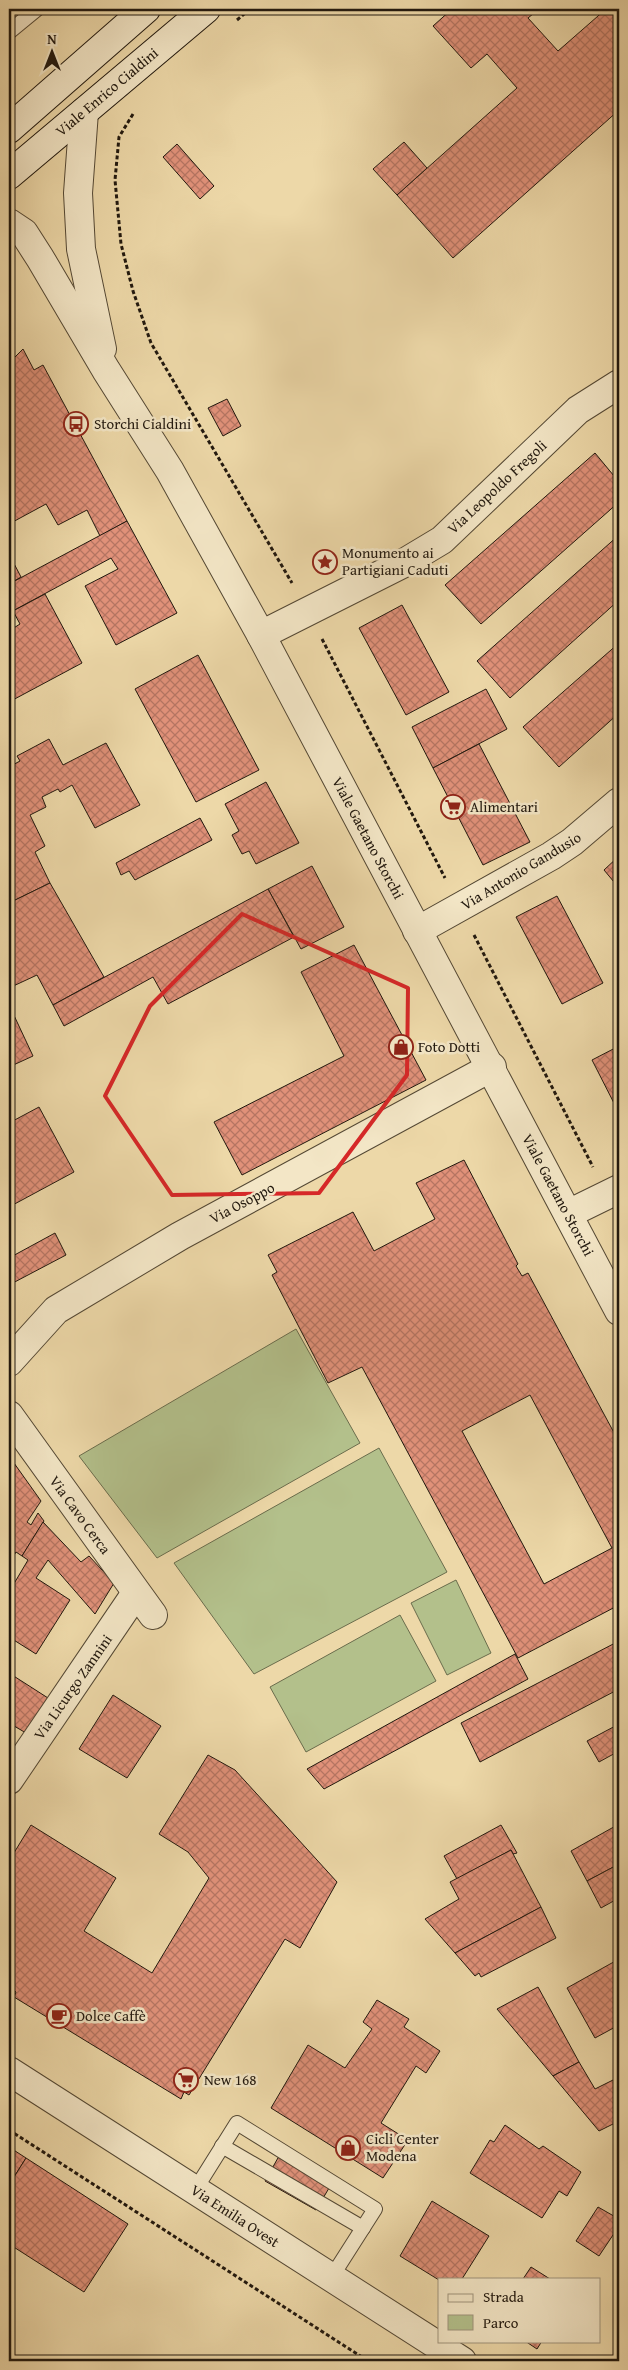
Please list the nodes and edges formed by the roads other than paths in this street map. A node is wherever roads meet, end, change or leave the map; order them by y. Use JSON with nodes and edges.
{"nodes":[{"id":1,"x":37,"y":9,"type":"edge"},
{"id":2,"x":146,"y":9,"type":"edge"},
{"id":3,"x":206,"y":9,"type":"edge"},
{"id":4,"x":9,"y":32,"type":"edge"},
{"id":5,"x":84,"y":112,"type":"junction"},
{"id":6,"x":9,"y":129,"type":"edge"},
{"id":7,"x":9,"y":175,"type":"edge"},
{"id":8,"x":9,"y":223,"type":"edge"},
{"id":9,"x":106,"y":370,"type":"junction"},
{"id":10,"x":619,"y":384,"type":"edge"},
{"id":11,"x":262,"y":635,"type":"junction"},
{"id":12,"x":619,"y":802,"type":"edge"},
{"id":13,"x":417,"y":932,"type":"junction"},
{"id":14,"x":492,"y":1067,"type":"junction"},
{"id":15,"x":619,"y":1189,"type":"edge"},
{"id":16,"x":568,"y":1214,"type":"junction"},
{"id":17,"x":619,"y":1311,"type":"edge"},
{"id":18,"x":9,"y":1362,"type":"edge"},
{"id":19,"x":9,"y":1414,"type":"edge"},
{"id":20,"x":136,"y":1593,"type":"junction"},
{"id":21,"x":153,"y":1615,"type":"dead end"},
{"id":22,"x":9,"y":1780,"type":"edge"},
{"id":23,"x":9,"y":2071,"type":"edge"},
{"id":24,"x":222,"y":2146,"type":"junction"},
{"id":25,"x":195,"y":2190,"type":"junction"},
{"id":26,"x":362,"y":2228,"type":"junction"},
{"id":27,"x":332,"y":2278,"type":"junction"},
{"id":28,"x":462,"y":2361,"type":"edge"}],
"edges":[{"from":1,"to":4,"type":"lane"},
{"from":2,"to":6,"type":"street"},
{"from":3,"to":5,"type":"street","name":"Viale Enrico Cialdini"},
{"from":5,"to":7,"type":"street","name":"Viale Enrico Cialdini"},
{"from":5,"to":9,"type":"street","name":"Viale Gaetano Storchi"},
{"from":8,"to":9,"type":"street","name":"Viale Gaetano Storchi"},
{"from":9,"to":11,"type":"street","name":"Viale Gaetano Storchi"},
{"from":10,"to":11,"type":"street","name":"Via Leopoldo Fregoli"},
{"from":11,"to":13,"type":"street","name":"Viale Gaetano Storchi"},
{"from":12,"to":13,"type":"street","name":"Via Antonio Gandusio"},
{"from":13,"to":14,"type":"street","name":"Viale Gaetano Storchi"},
{"from":14,"to":16,"type":"street","name":"Viale Gaetano Storchi"},
{"from":14,"to":18,"type":"street","name":"Via Osoppo"},
{"from":15,"to":16,"type":"street"},
{"from":16,"to":17,"type":"street","name":"Viale Gaetano Storchi"},
{"from":19,"to":20,"type":"street","name":"Via Cavo Cerca"},
{"from":20,"to":21,"type":"street","name":"Via Cavo Cerca"},
{"from":20,"to":22,"type":"street","name":"Via Licurgo Zannini"},
{"from":23,"to":25,"type":"street","name":"Via Emilia Ovest"},
{"from":24,"to":25,"type":"lane"},
{"from":24,"to":26,"type":"lane"},
{"from":24,"to":26,"type":"lane"},
{"from":25,"to":27,"type":"street","name":"Via Emilia Ovest"},
{"from":26,"to":27,"type":"lane"},
{"from":27,"to":28,"type":"street","name":"Via Emilia Ovest"}]}
